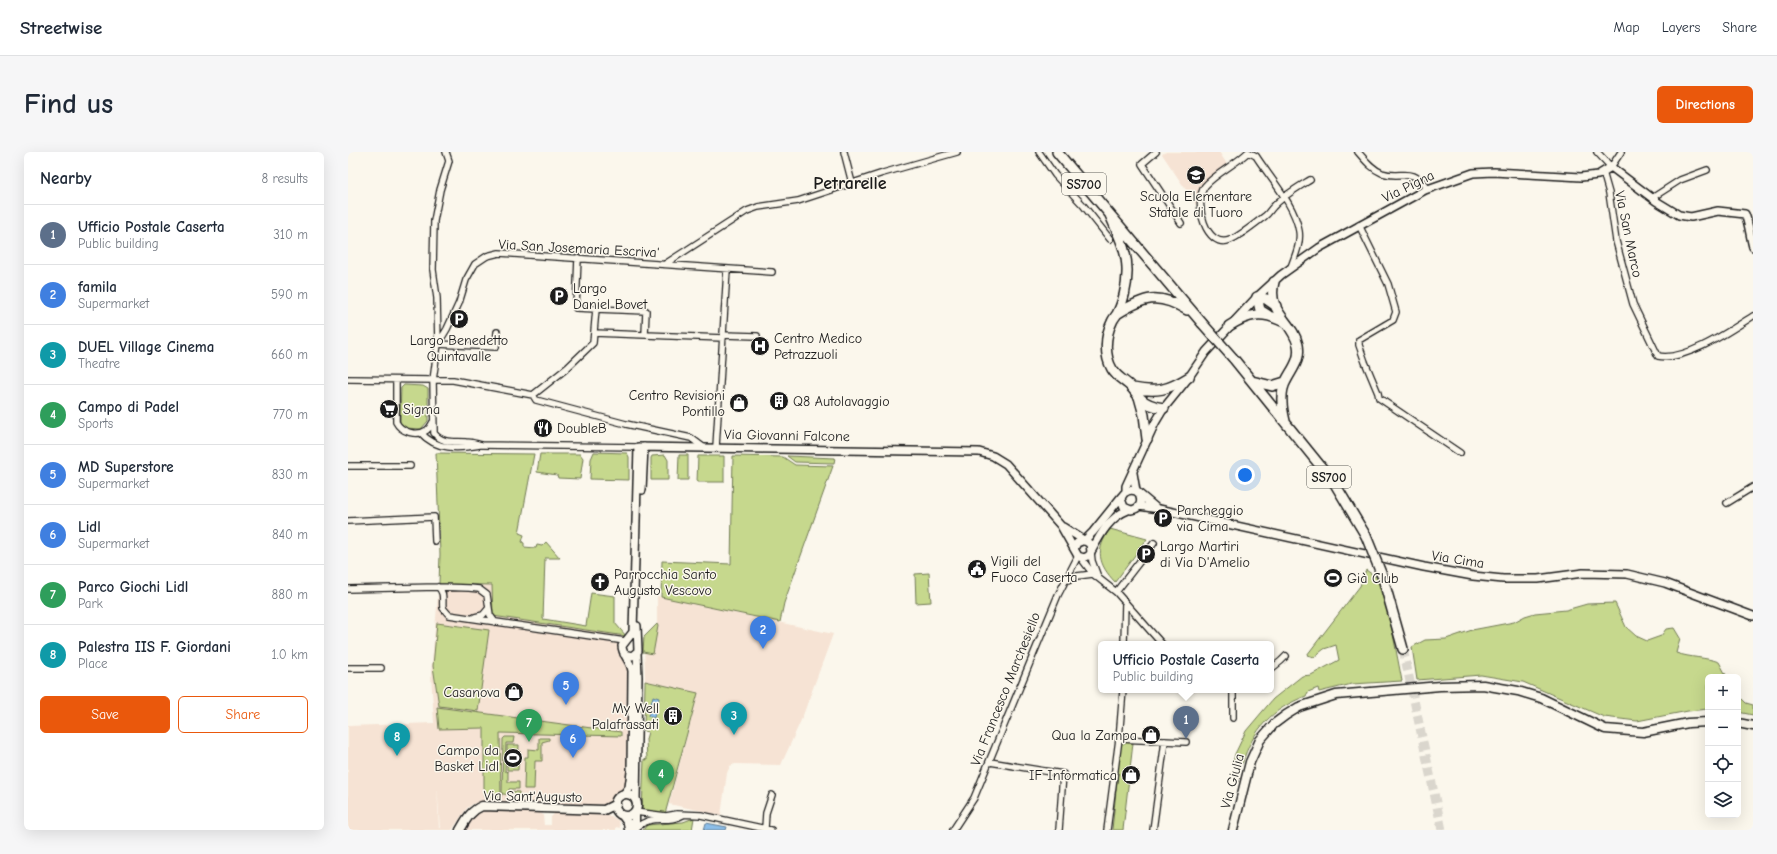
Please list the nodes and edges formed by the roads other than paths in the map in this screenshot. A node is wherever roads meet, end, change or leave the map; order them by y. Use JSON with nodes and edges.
{"nodes":[{"id":1,"x":446,"y":152,"type":"edge"},
{"id":2,"x":844,"y":152,"type":"edge"},
{"id":3,"x":957,"y":152,"type":"edge"},
{"id":4,"x":1039,"y":152,"type":"edge"},
{"id":5,"x":1057,"y":152,"type":"edge"},
{"id":6,"x":1156,"y":152,"type":"edge"},
{"id":7,"x":1248,"y":152,"type":"edge"},
{"id":8,"x":1358,"y":152,"type":"edge"},
{"id":9,"x":1597,"y":152,"type":"edge"},
{"id":10,"x":1621,"y":152,"type":"edge"},
{"id":11,"x":1611,"y":167,"type":"junction"},
{"id":12,"x":1707,"y":170,"type":"dead end"},
{"id":13,"x":1603,"y":172,"type":"junction"},
{"id":14,"x":1310,"y":180,"type":"dead end"},
{"id":15,"x":852,"y":184,"type":"junction"},
{"id":16,"x":1428,"y":189,"type":"junction"},
{"id":17,"x":1284,"y":198,"type":"junction"},
{"id":18,"x":1652,"y":198,"type":"junction"},
{"id":19,"x":1110,"y":215,"type":"junction"},
{"id":20,"x":1182,"y":223,"type":"dead end"},
{"id":21,"x":1359,"y":225,"type":"junction"},
{"id":22,"x":1110,"y":239,"type":"dead end"},
{"id":23,"x":1753,"y":247,"type":"edge"},
{"id":24,"x":578,"y":258,"type":"junction"},
{"id":25,"x":665,"y":264,"type":"junction"},
{"id":26,"x":1291,"y":267,"type":"junction"},
{"id":27,"x":727,"y":270,"type":"junction"},
{"id":28,"x":772,"y":272,"type":"dead end"},
{"id":29,"x":1274,"y":282,"type":"junction"},
{"id":30,"x":1256,"y":298,"type":"junction"},
{"id":31,"x":1276,"y":306,"type":"junction"},
{"id":32,"x":596,"y":309,"type":"junction"},
{"id":33,"x":1117,"y":314,"type":"junction"},
{"id":34,"x":1268,"y":315,"type":"junction"},
{"id":35,"x":1753,"y":316,"type":"edge"},
{"id":36,"x":1199,"y":320,"type":"junction"},
{"id":37,"x":1284,"y":322,"type":"junction"},
{"id":38,"x":1229,"y":326,"type":"junction"},
{"id":39,"x":497,"y":332,"type":"dead end"},
{"id":40,"x":594,"y":333,"type":"junction"},
{"id":41,"x":645,"y":335,"type":"junction"},
{"id":42,"x":723,"y":336,"type":"junction"},
{"id":43,"x":757,"y":336,"type":"dead end"},
{"id":44,"x":438,"y":344,"type":"junction"},
{"id":45,"x":1189,"y":377,"type":"junction"},
{"id":46,"x":348,"y":379,"type":"edge"},
{"id":47,"x":396,"y":380,"type":"junction"},
{"id":48,"x":433,"y":380,"type":"junction"},
{"id":49,"x":1251,"y":381,"type":"junction"},
{"id":50,"x":1285,"y":382,"type":"junction"},
{"id":51,"x":1133,"y":388,"type":"junction"},
{"id":52,"x":1147,"y":391,"type":"junction"},
{"id":53,"x":533,"y":395,"type":"junction"},
{"id":54,"x":1139,"y":397,"type":"junction"},
{"id":55,"x":1164,"y":408,"type":"junction"},
{"id":56,"x":433,"y":422,"type":"junction"},
{"id":57,"x":1285,"y":422,"type":"junction"},
{"id":58,"x":421,"y":433,"type":"junction"},
{"id":59,"x":1147,"y":439,"type":"junction"},
{"id":60,"x":482,"y":445,"type":"junction"},
{"id":61,"x":641,"y":447,"type":"junction"},
{"id":62,"x":703,"y":447,"type":"junction"},
{"id":63,"x":716,"y":447,"type":"junction"},
{"id":64,"x":1460,"y":453,"type":"dead end"},
{"id":65,"x":348,"y":466,"type":"edge"},
{"id":66,"x":410,"y":466,"type":"dead end"},
{"id":67,"x":1132,"y":473,"type":"junction"},
{"id":68,"x":1753,"y":486,"type":"edge"},
{"id":69,"x":1124,"y":494,"type":"junction"},
{"id":70,"x":1138,"y":494,"type":"junction"},
{"id":71,"x":1727,"y":503,"type":"dead end"},
{"id":72,"x":1139,"y":506,"type":"junction"},
{"id":73,"x":1159,"y":509,"type":"junction"},
{"id":74,"x":1128,"y":510,"type":"junction"},
{"id":75,"x":348,"y":521,"type":"edge"},
{"id":76,"x":1062,"y":526,"type":"junction"},
{"id":77,"x":1083,"y":541,"type":"junction"},
{"id":78,"x":435,"y":542,"type":"dead end"},
{"id":79,"x":1154,"y":542,"type":"dead end"},
{"id":80,"x":1074,"y":549,"type":"junction"},
{"id":81,"x":1091,"y":550,"type":"junction"},
{"id":82,"x":1080,"y":557,"type":"junction"},
{"id":83,"x":1096,"y":576,"type":"junction"},
{"id":84,"x":1065,"y":581,"type":"junction"},
{"id":85,"x":438,"y":587,"type":"junction"},
{"id":86,"x":455,"y":588,"type":"junction"},
{"id":87,"x":348,"y":589,"type":"edge"},
{"id":88,"x":1116,"y":592,"type":"junction"},
{"id":89,"x":443,"y":597,"type":"junction"},
{"id":90,"x":1125,"y":602,"type":"junction"},
{"id":91,"x":488,"y":608,"type":"junction"},
{"id":92,"x":1753,"y":616,"type":"edge"},
{"id":93,"x":470,"y":618,"type":"junction"},
{"id":94,"x":495,"y":622,"type":"junction"},
{"id":95,"x":630,"y":638,"type":"junction"},
{"id":96,"x":610,"y":640,"type":"junction"},
{"id":97,"x":1124,"y":641,"type":"edge"},
{"id":98,"x":1159,"y":641,"type":"edge"},
{"id":99,"x":1403,"y":649,"type":"tunnel mouth"},
{"id":100,"x":624,"y":653,"type":"junction"},
{"id":101,"x":637,"y":653,"type":"junction"},
{"id":102,"x":1286,"y":656,"type":"dead end"},
{"id":103,"x":1274,"y":667,"type":"edge"},
{"id":104,"x":348,"y":668,"type":"edge"},
{"id":105,"x":381,"y":668,"type":"dead end"},
{"id":106,"x":1123,"y":693,"type":"edge"},
{"id":107,"x":1233,"y":693,"type":"edge"},
{"id":108,"x":1233,"y":718,"type":"dead end"},
{"id":109,"x":1705,"y":722,"type":"edge"},
{"id":110,"x":1741,"y":724,"type":"edge"},
{"id":111,"x":1753,"y":726,"type":"edge"},
{"id":112,"x":1119,"y":739,"type":"junction"},
{"id":113,"x":1165,"y":741,"type":"junction"},
{"id":114,"x":1186,"y":742,"type":"dead end"},
{"id":115,"x":990,"y":762,"type":"junction"},
{"id":116,"x":623,"y":795,"type":"junction"},
{"id":117,"x":772,"y":795,"type":"dead end"},
{"id":118,"x":636,"y":801,"type":"junction"},
{"id":119,"x":616,"y":804,"type":"junction"},
{"id":120,"x":635,"y":812,"type":"junction"},
{"id":121,"x":683,"y":815,"type":"junction"},
{"id":122,"x":623,"y":816,"type":"junction"},
{"id":123,"x":768,"y":829,"type":"edge"},
{"id":124,"x":460,"y":830,"type":"edge"},
{"id":125,"x":633,"y":830,"type":"edge"},
{"id":126,"x":952,"y":830,"type":"edge"},
{"id":127,"x":1059,"y":830,"type":"edge"},
{"id":128,"x":1106,"y":830,"type":"edge"},
{"id":129,"x":1153,"y":830,"type":"edge"},
{"id":130,"x":1233,"y":830,"type":"edge"}],
"edges":[{"from":1,"to":44,"type":"street"},
{"from":2,"to":15,"type":"street"},
{"from":3,"to":15,"type":"street"},
{"from":4,"to":22,"type":"street"},
{"from":5,"to":19,"type":"highway","number":"SS700"},
{"from":6,"to":20,"type":"street"},
{"from":7,"to":17,"type":"street"},
{"from":7,"to":17,"type":"street"},
{"from":8,"to":16,"type":"street"},
{"from":9,"to":11,"type":"street"},
{"from":10,"to":11,"type":"street"},
{"from":11,"to":13,"type":"street","name":"Via Pigna"},
{"from":11,"to":18,"type":"street"},
{"from":12,"to":18,"type":"street"},
{"from":13,"to":16,"type":"street","name":"Via Pigna"},
{"from":13,"to":35,"type":"street","name":"Via San Marco"},
{"from":14,"to":17,"type":"street"},
{"from":15,"to":25,"type":"street"},
{"from":16,"to":21,"type":"street","name":"Via Pigna"},
{"from":17,"to":26,"type":"street"},
{"from":18,"to":23,"type":"street"},
{"from":19,"to":33,"type":"highway","number":"SS700"},
{"from":19,"to":36,"type":"highway","number":"SS700"},
{"from":21,"to":26,"type":"street"},
{"from":21,"to":64,"type":"street"},
{"from":24,"to":25,"type":"street","name":"Via San Josemaria Escriva'"},
{"from":24,"to":32,"type":"street"},
{"from":24,"to":44,"type":"street","name":"Via San Josemaria Escriva'"},
{"from":25,"to":27,"type":"street","name":"Via San Josemaria Escriva'"},
{"from":26,"to":29,"type":"street"},
{"from":27,"to":28,"type":"street","name":"Via San Josemaria Escriva'"},
{"from":27,"to":42,"type":"street"},
{"from":29,"to":30,"type":"street"},
{"from":29,"to":31,"type":"highway"},
{"from":30,"to":31,"type":"highway"},
{"from":30,"to":34,"type":"highway"},
{"from":30,"to":38,"type":"street"},
{"from":31,"to":37,"type":"highway"},
{"from":32,"to":40,"type":"street"},
{"from":32,"to":41,"type":"street"},
{"from":33,"to":36,"type":"highway","number":"SS700"},
{"from":33,"to":51,"type":"highway","number":"SS700"},
{"from":34,"to":37,"type":"highway"},
{"from":34,"to":38,"type":"highway"},
{"from":36,"to":49,"type":"highway","number":"SS700","bridge":true},
{"from":37,"to":50,"type":"highway"},
{"from":38,"to":45,"type":"street"},
{"from":39,"to":44,"type":"street"},
{"from":40,"to":41,"type":"street"},
{"from":40,"to":53,"type":"street"},
{"from":41,"to":42,"type":"street"},
{"from":42,"to":43,"type":"street"},
{"from":42,"to":63,"type":"street"},
{"from":44,"to":48,"type":"street","name":"Via San Josemaria Escriva'"},
{"from":45,"to":52,"type":"highway","number":"SS700"},
{"from":45,"to":55,"type":"street"},
{"from":46,"to":47,"type":"street"},
{"from":47,"to":48,"type":"street"},
{"from":47,"to":58,"type":"street"},
{"from":48,"to":53,"type":"street"},
{"from":48,"to":56,"type":"street","name":"Via San Josemaria Escriva'"},
{"from":49,"to":50,"type":"highway"},
{"from":49,"to":57,"type":"highway","number":"SS700"},
{"from":50,"to":57,"type":"highway"},
{"from":51,"to":52,"type":"highway","number":"SS700"},
{"from":51,"to":54,"type":"highway","number":"SS700"},
{"from":52,"to":55,"type":"highway","number":"SS700"},
{"from":53,"to":62,"type":"street"},
{"from":54,"to":55,"type":"highway","number":"SS700"},
{"from":54,"to":59,"type":"highway","number":"SS700"},
{"from":55,"to":59,"type":"street"},
{"from":56,"to":58,"type":"street"},
{"from":56,"to":60,"type":"street","name":"Via Giovanni Falcone"},
{"from":57,"to":99,"type":"highway","number":"SS700","bridge":true},
{"from":58,"to":60,"type":"street","name":"Via Giovanni Falcone"},
{"from":59,"to":67,"type":"street"},
{"from":60,"to":61,"type":"street","name":"Via Giovanni Falcone"},
{"from":61,"to":62,"type":"street","name":"Via Giovanni Falcone"},
{"from":61,"to":95,"type":"street"},
{"from":62,"to":63,"type":"street","name":"Via Giovanni Falcone"},
{"from":63,"to":76,"type":"street","name":"Via Giovanni Falcone"},
{"from":65,"to":66,"type":"street"},
{"from":67,"to":69,"type":"street"},
{"from":67,"to":70,"type":"street"},
{"from":68,"to":71,"type":"street"},
{"from":69,"to":70,"type":"street"},
{"from":69,"to":74,"type":"street"},
{"from":69,"to":77,"type":"street"},
{"from":70,"to":72,"type":"street"},
{"from":70,"to":73,"type":"street","name":"Via Cima"},
{"from":72,"to":73,"type":"street","name":"Via Cima"},
{"from":72,"to":74,"type":"street"},
{"from":73,"to":92,"type":"street","name":"Via Cima"},
{"from":74,"to":81,"type":"street"},
{"from":75,"to":78,"type":"street"},
{"from":76,"to":77,"type":"street","name":"Via Giovanni Falcone"},
{"from":76,"to":80,"type":"street","name":"Via Giovanni Falcone"},
{"from":77,"to":80,"type":"street"},
{"from":77,"to":81,"type":"street"},
{"from":79,"to":88,"type":"street"},
{"from":80,"to":82,"type":"street"},
{"from":81,"to":82,"type":"street"},
{"from":81,"to":83,"type":"street"},
{"from":82,"to":83,"type":"street"},
{"from":82,"to":84,"type":"street","name":"Via Francesco Marchesiello"},
{"from":83,"to":84,"type":"street"},
{"from":83,"to":88,"type":"street"},
{"from":84,"to":115,"type":"street","name":"Via Francesco Marchesiello"},
{"from":85,"to":86,"type":"street"},
{"from":85,"to":87,"type":"street"},
{"from":85,"to":89,"type":"street"},
{"from":86,"to":89,"type":"street"},
{"from":86,"to":91,"type":"street"},
{"from":88,"to":90,"type":"street"},
{"from":89,"to":93,"type":"street"},
{"from":90,"to":97,"type":"street"},
{"from":90,"to":98,"type":"street"},
{"from":91,"to":93,"type":"street"},
{"from":91,"to":94,"type":"street"},
{"from":93,"to":94,"type":"street"},
{"from":94,"to":96,"type":"street"},
{"from":95,"to":96,"type":"street"},
{"from":95,"to":100,"type":"street"},
{"from":95,"to":101,"type":"street"},
{"from":96,"to":100,"type":"street"},
{"from":100,"to":101,"type":"street"},
{"from":100,"to":116,"type":"street"},
{"from":101,"to":118,"type":"street"},
{"from":102,"to":103,"type":"street"},
{"from":104,"to":105,"type":"street"},
{"from":106,"to":112,"type":"street"},
{"from":107,"to":108,"type":"street"},
{"from":109,"to":130,"type":"main road","name":"Via Giulia"},
{"from":110,"to":111,"type":"main road"},
{"from":112,"to":113,"type":"street"},
{"from":112,"to":128,"type":"street"},
{"from":113,"to":114,"type":"street"},
{"from":113,"to":129,"type":"street"},
{"from":115,"to":126,"type":"street","name":"Via Francesco Marchesiello"},
{"from":115,"to":127,"type":"street"},
{"from":116,"to":118,"type":"main road"},
{"from":116,"to":119,"type":"main road"},
{"from":117,"to":123,"type":"street"},
{"from":118,"to":120,"type":"main road"},
{"from":119,"to":122,"type":"main road"},
{"from":119,"to":124,"type":"main road","name":"Via Sant'Augusto"},
{"from":120,"to":121,"type":"street"},
{"from":120,"to":122,"type":"main road"},
{"from":120,"to":125,"type":"main road"},
{"from":121,"to":123,"type":"street"},
{"from":121,"to":125,"type":"street"},
{"from":122,"to":125,"type":"main road"}]}
